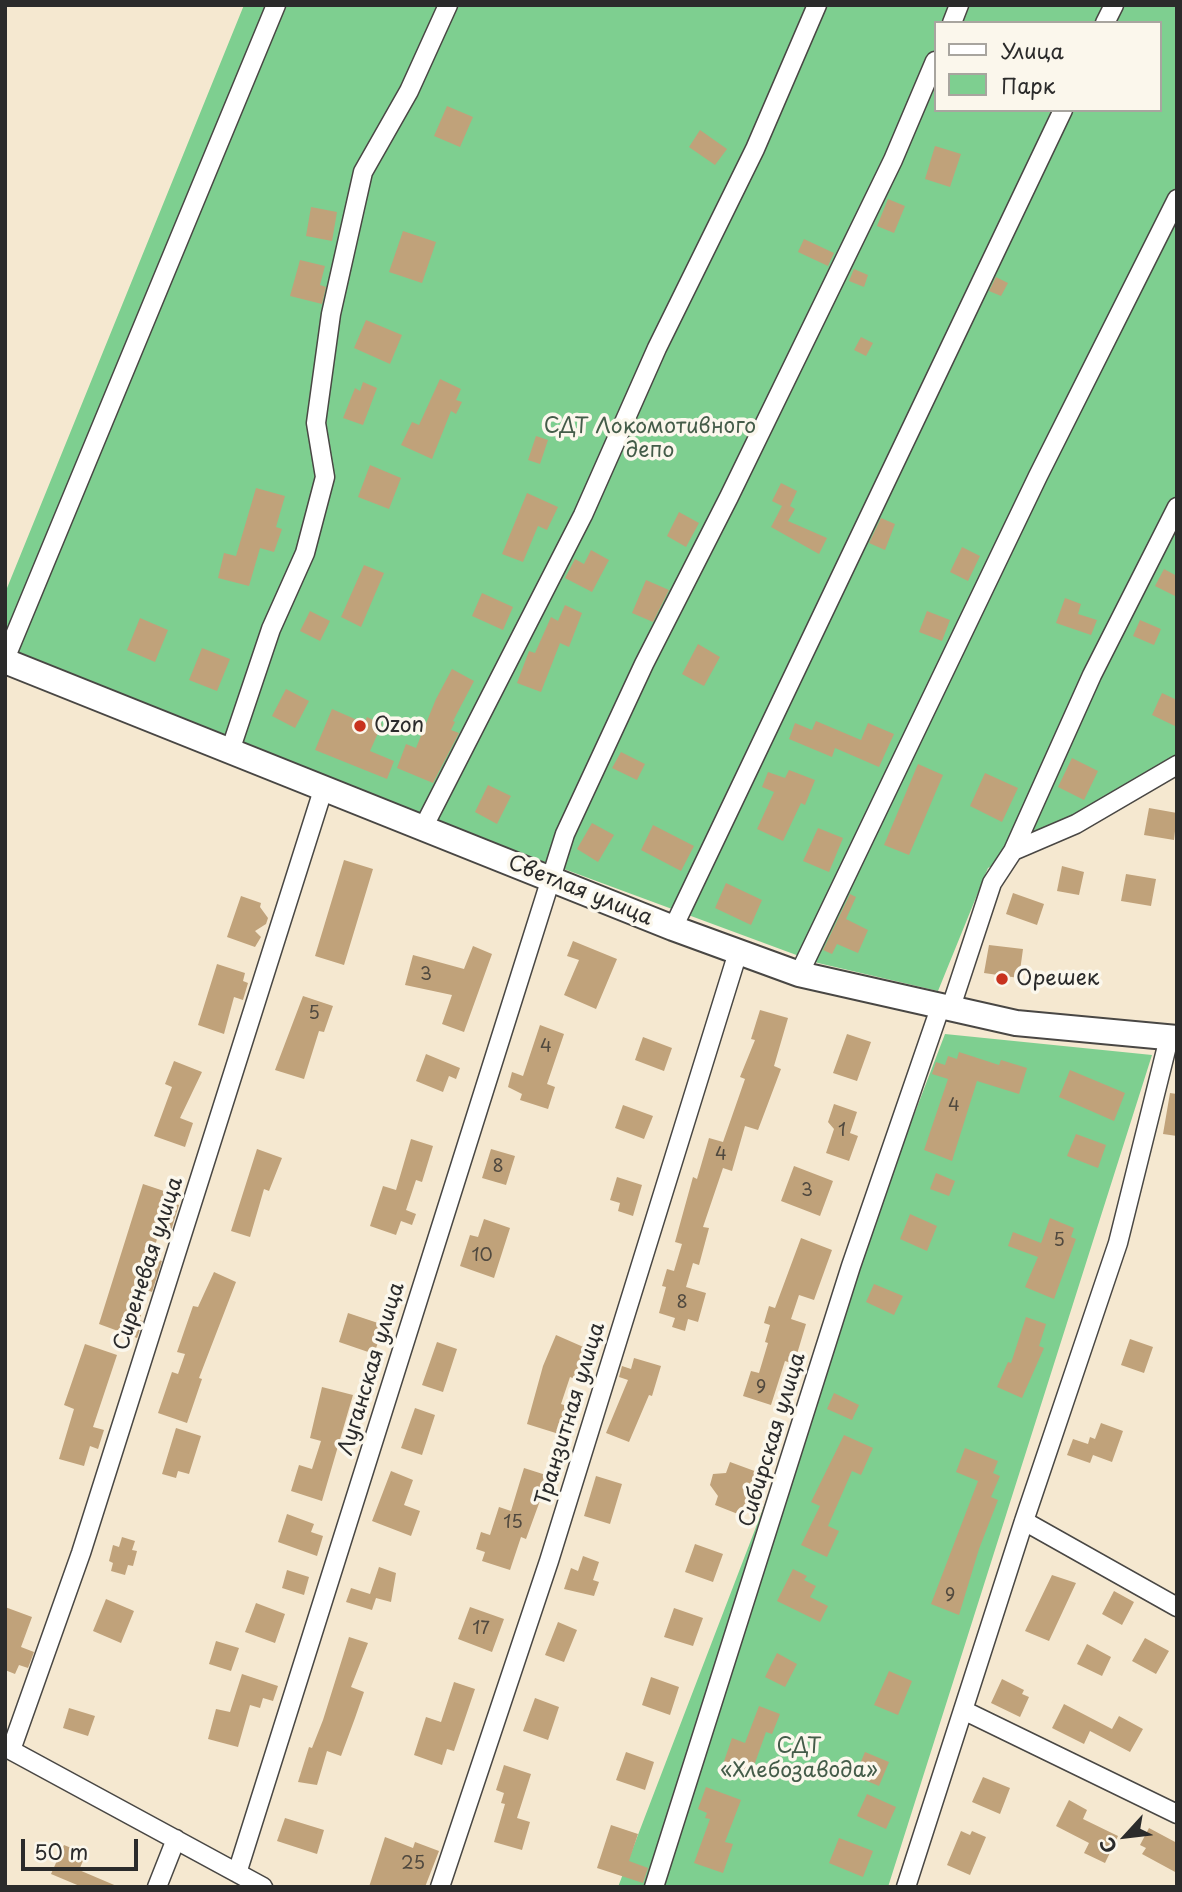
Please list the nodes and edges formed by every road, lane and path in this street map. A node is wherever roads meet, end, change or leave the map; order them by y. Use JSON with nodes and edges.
{"nodes":[{"id":1,"x":276,"y":5,"type":"edge"},
{"id":2,"x":448,"y":5,"type":"edge"},
{"id":3,"x":817,"y":5,"type":"edge"},
{"id":4,"x":1114,"y":5,"type":"edge"},
{"id":5,"x":1106,"y":21,"type":"edge"},
{"id":6,"x":934,"y":63,"type":"edge"},
{"id":7,"x":1062,"y":112,"type":"edge"},
{"id":8,"x":1177,"y":198,"type":"edge"},
{"id":9,"x":1177,"y":507,"type":"edge"},
{"id":10,"x":5,"y":660,"type":"edge"},
{"id":11,"x":230,"y":751,"type":"junction"},
{"id":12,"x":1177,"y":765,"type":"edge"},
{"id":13,"x":323,"y":790,"type":"junction"},
{"id":14,"x":423,"y":828,"type":"junction"},
{"id":15,"x":1013,"y":850,"type":"junction"},
{"id":16,"x":550,"y":879,"type":"junction"},
{"id":17,"x":673,"y":928,"type":"junction"},
{"id":18,"x":738,"y":953,"type":"junction"},
{"id":19,"x":799,"y":974,"type":"junction"},
{"id":20,"x":945,"y":1009,"type":"junction"},
{"id":21,"x":1173,"y":1038,"type":"edge"},
{"id":22,"x":1024,"y":1521,"type":"junction"},
{"id":23,"x":1177,"y":1607,"type":"edge"},
{"id":24,"x":963,"y":1710,"type":"junction"},
{"id":25,"x":8,"y":1748,"type":"edge"},
{"id":26,"x":1177,"y":1814,"type":"edge"},
{"id":27,"x":176,"y":1839,"type":"junction"},
{"id":28,"x":237,"y":1873,"type":"junction"},
{"id":29,"x":157,"y":1887,"type":"edge"},
{"id":30,"x":263,"y":1887,"type":"edge"},
{"id":31,"x":440,"y":1887,"type":"edge"},
{"id":32,"x":654,"y":1887,"type":"edge"},
{"id":33,"x":906,"y":1887,"type":"edge"}],
"edges":[{"from":1,"to":10,"type":"street"},
{"from":2,"to":11,"type":"street"},
{"from":3,"to":14,"type":"street"},
{"from":4,"to":5,"type":"street"},
{"from":6,"to":16,"type":"street","name":"Луганская улица"},
{"from":7,"to":17,"type":"street"},
{"from":8,"to":19,"type":"street"},
{"from":9,"to":15,"type":"street","name":"Сибирская улица"},
{"from":10,"to":11,"type":"street","name":"Светлая улица"},
{"from":11,"to":13,"type":"street","name":"Светлая улица"},
{"from":12,"to":15,"type":"street"},
{"from":13,"to":14,"type":"street","name":"Светлая улица"},
{"from":13,"to":25,"type":"street","name":"Сиреневая улица"},
{"from":14,"to":16,"type":"street","name":"Светлая улица"},
{"from":15,"to":20,"type":"street","name":"Сибирская улица"},
{"from":16,"to":17,"type":"street","name":"Светлая улица"},
{"from":16,"to":28,"type":"street","name":"Луганская улица"},
{"from":17,"to":18,"type":"street","name":"Светлая улица"},
{"from":18,"to":19,"type":"street","name":"Светлая улица"},
{"from":18,"to":31,"type":"street","name":"Транзитная улица"},
{"from":19,"to":20,"type":"street","name":"Светлая улица"},
{"from":20,"to":21,"type":"street","name":"Светлая улица"},
{"from":20,"to":32,"type":"street","name":"Сибирская улица"},
{"from":21,"to":22,"type":"street"},
{"from":22,"to":23,"type":"street"},
{"from":22,"to":24,"type":"street"},
{"from":24,"to":26,"type":"street"},
{"from":24,"to":33,"type":"street"},
{"from":25,"to":27,"type":"street"},
{"from":27,"to":28,"type":"street"},
{"from":27,"to":29,"type":"street"},
{"from":28,"to":30,"type":"street"}]}
